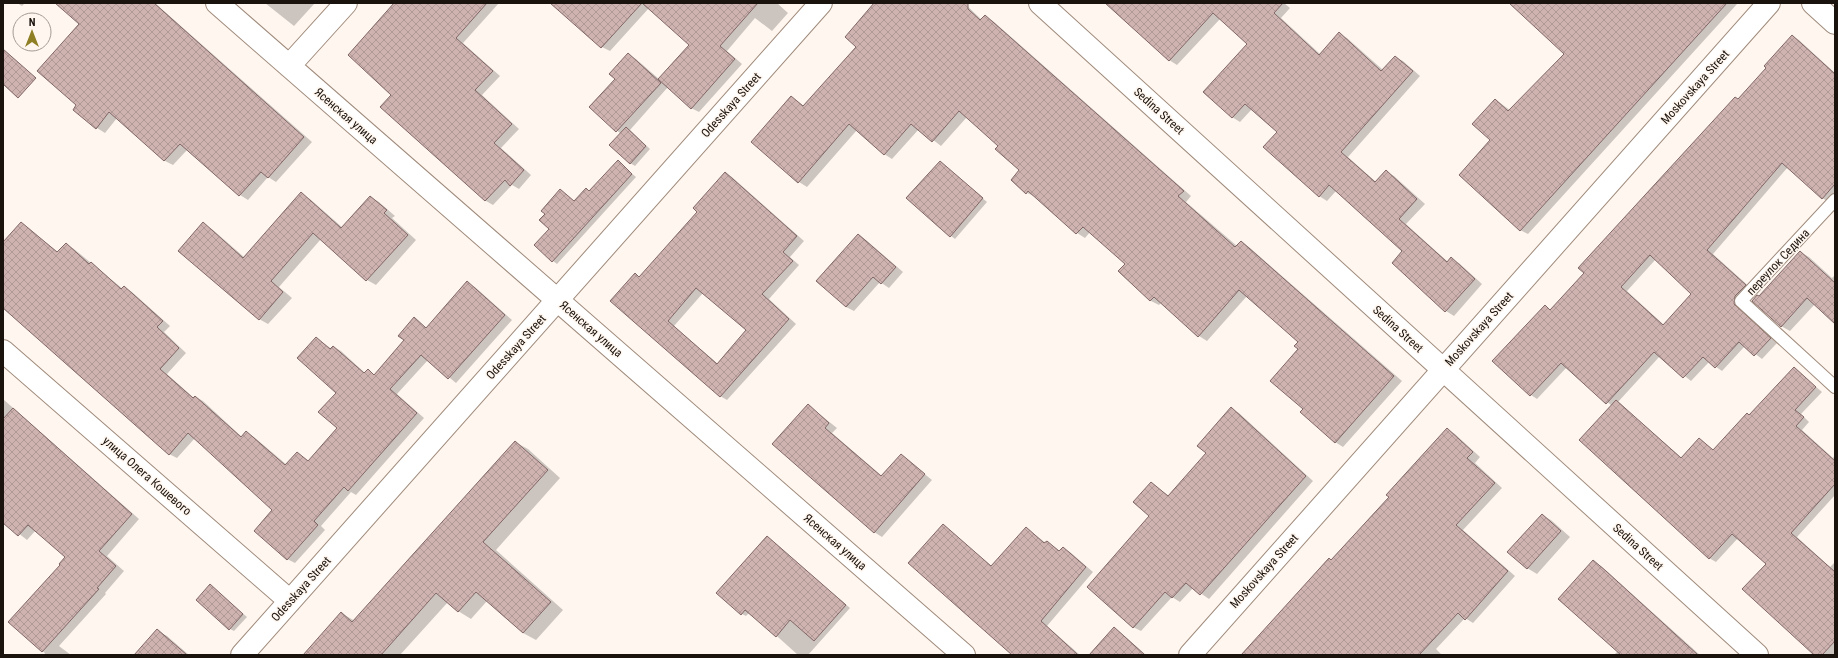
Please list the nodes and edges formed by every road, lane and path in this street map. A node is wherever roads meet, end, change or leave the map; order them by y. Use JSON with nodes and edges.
{"nodes":[{"id":1,"x":217,"y":3,"type":"edge"},
{"id":2,"x":346,"y":3,"type":"edge"},
{"id":3,"x":821,"y":3,"type":"edge"},
{"id":4,"x":1040,"y":3,"type":"edge"},
{"id":5,"x":1769,"y":3,"type":"edge"},
{"id":6,"x":1813,"y":3,"type":"edge"},
{"id":7,"x":1835,"y":23,"type":"edge"},
{"id":8,"x":289,"y":66,"type":"junction"},
{"id":9,"x":1835,"y":200,"type":"edge"},
{"id":10,"x":558,"y":300,"type":"junction"},
{"id":11,"x":3,"y":351,"type":"edge"},
{"id":12,"x":1443,"y":370,"type":"junction"},
{"id":13,"x":1835,"y":387,"type":"edge"},
{"id":14,"x":290,"y":601,"type":"junction"},
{"id":15,"x":242,"y":655,"type":"edge"},
{"id":16,"x":964,"y":655,"type":"edge"},
{"id":17,"x":1190,"y":655,"type":"edge"},
{"id":18,"x":1757,"y":655,"type":"edge"}],
"edges":[{"from":1,"to":8,"type":"street","name":"Ясенская улица"},
{"from":2,"to":8,"type":"street"},
{"from":3,"to":10,"type":"street","name":"Odesskaya Street"},
{"from":4,"to":12,"type":"street","name":"Sedina Street"},
{"from":5,"to":12,"type":"street","name":"Moskovskaya Street"},
{"from":6,"to":7,"type":"street"},
{"from":8,"to":10,"type":"street","name":"Ясенская улица"},
{"from":9,"to":13,"type":"lane","name":"переулок Седина"},
{"from":10,"to":14,"type":"street","name":"Odesskaya Street"},
{"from":10,"to":16,"type":"street","name":"Ясенская улица"},
{"from":11,"to":14,"type":"street","name":"улица Олега Кошевого"},
{"from":12,"to":17,"type":"street","name":"Moskovskaya Street"},
{"from":12,"to":18,"type":"street","name":"Sedina Street"},
{"from":14,"to":15,"type":"street","name":"Odesskaya Street"}]}
